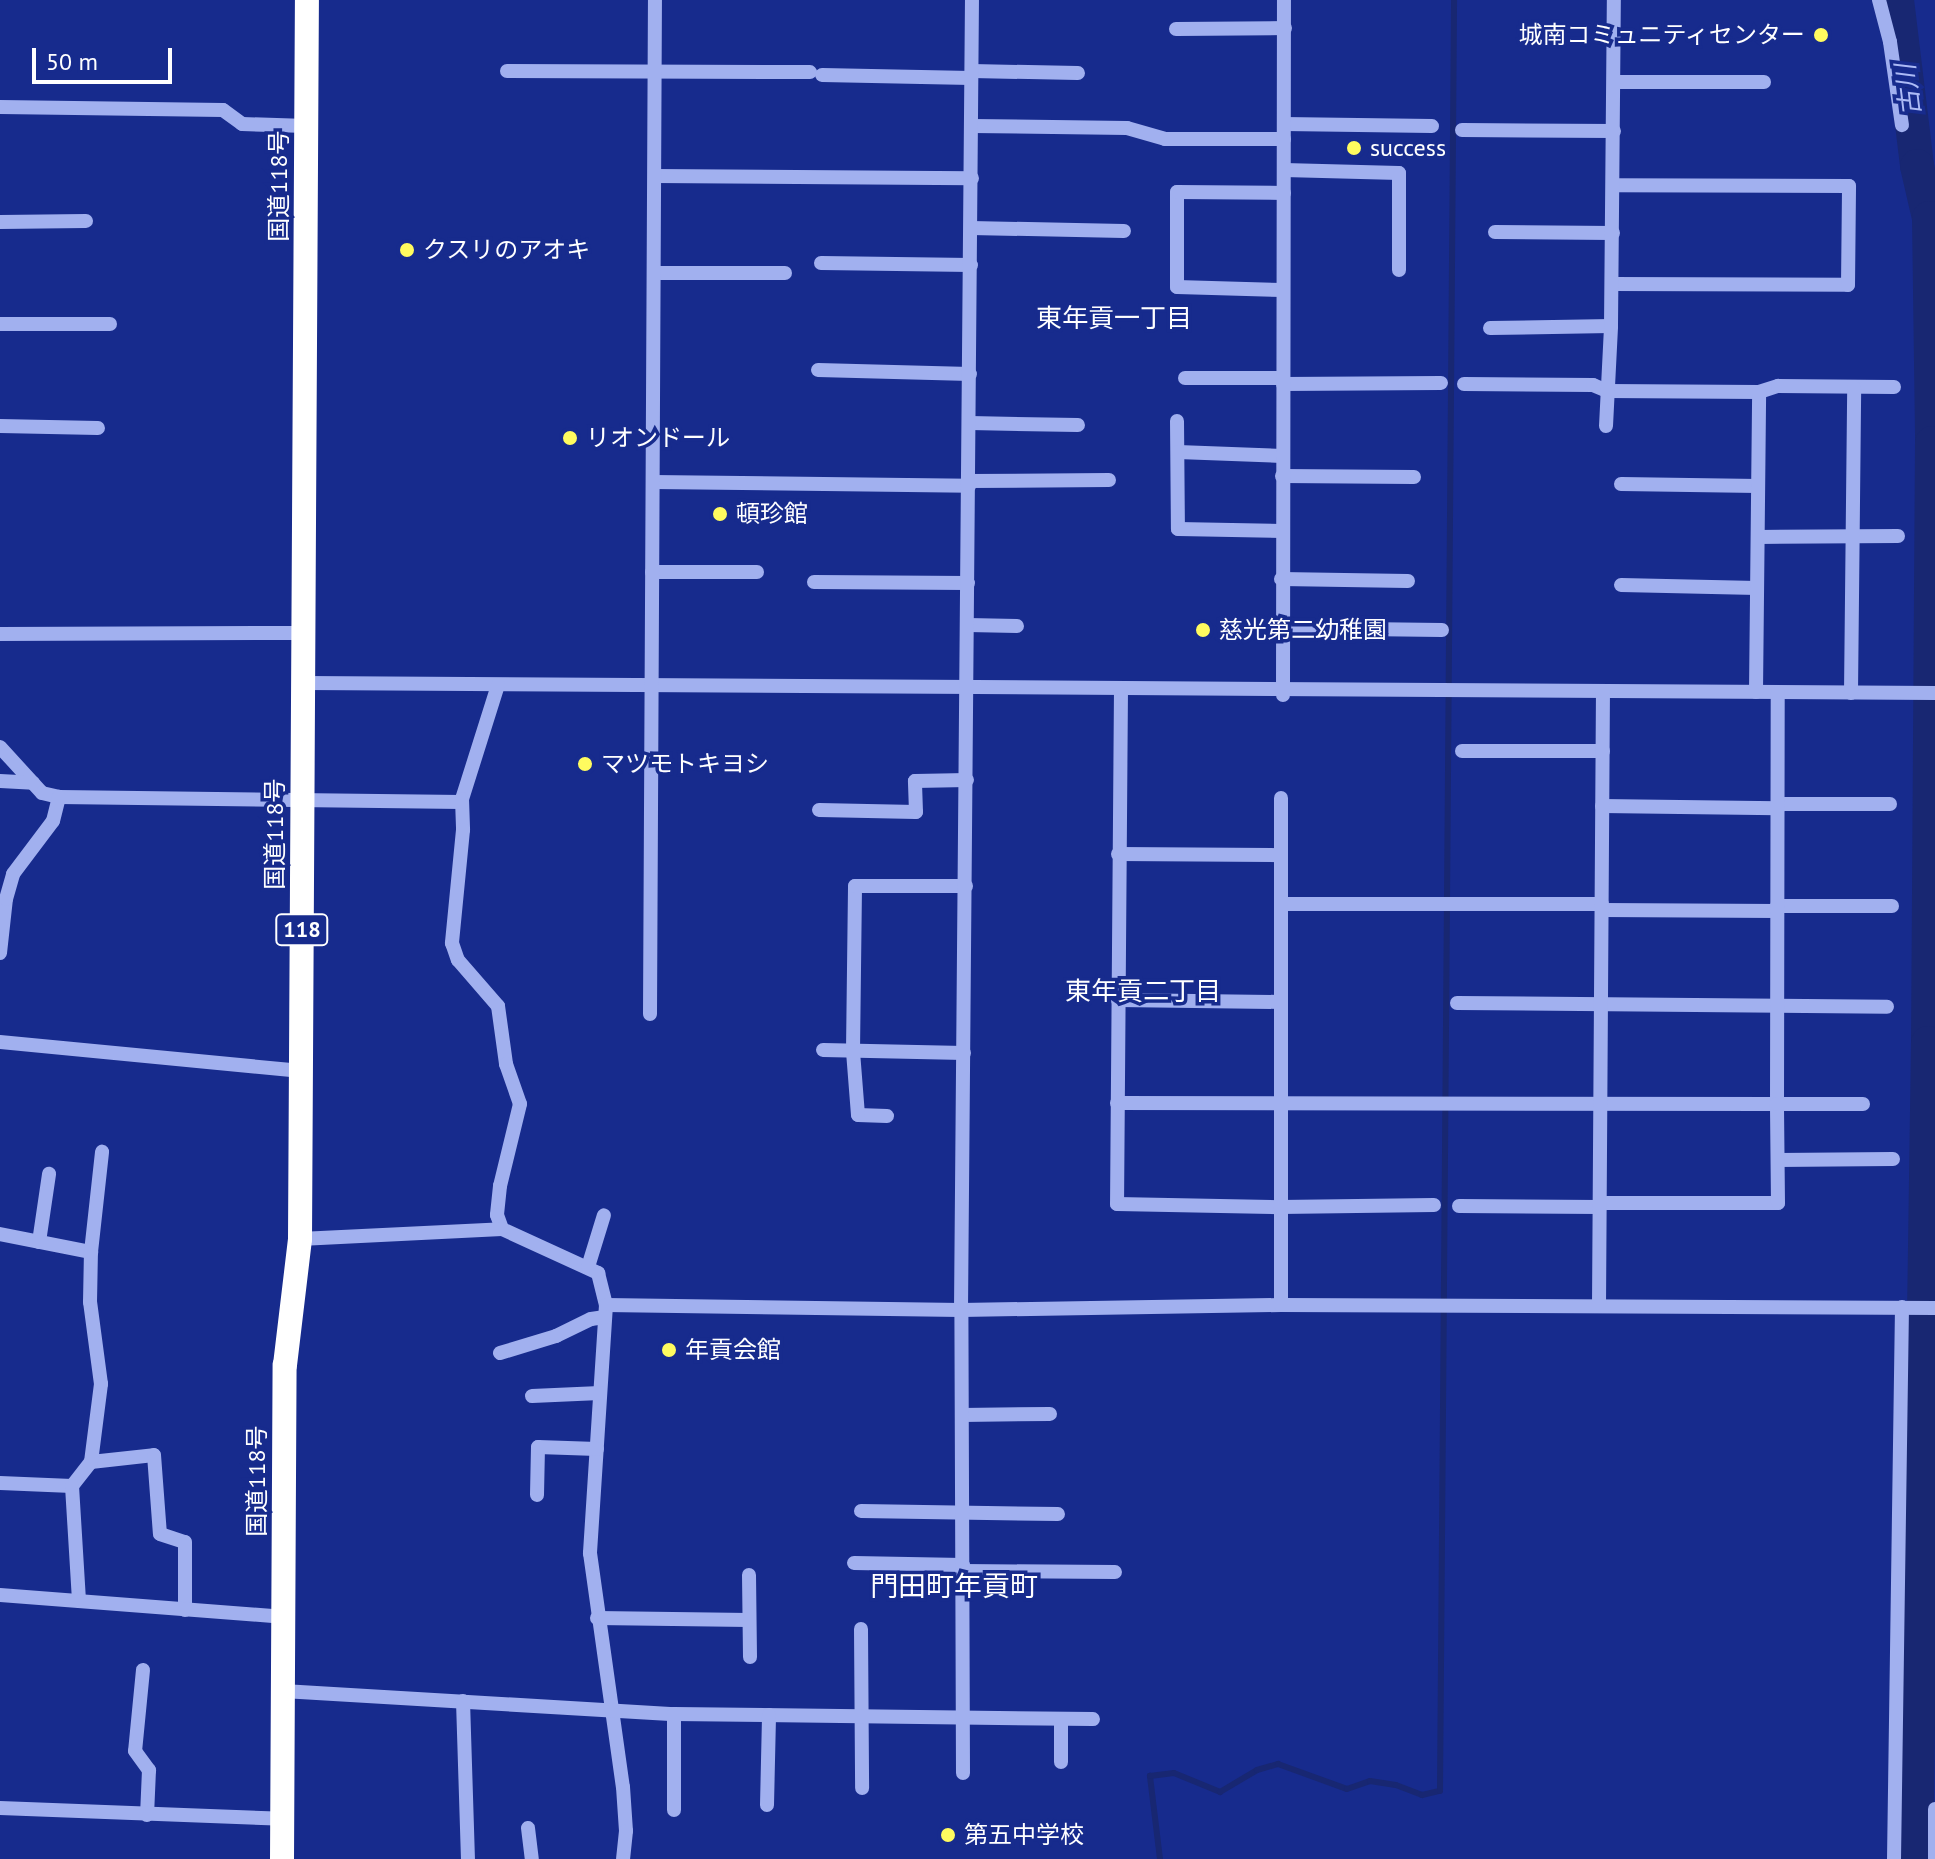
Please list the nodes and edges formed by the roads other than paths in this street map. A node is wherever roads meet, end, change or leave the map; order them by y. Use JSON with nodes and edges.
{"nodes":[{"id":1,"x":307,"y":0,"type":"edge"},
{"id":2,"x":655,"y":0,"type":"edge"},
{"id":3,"x":972,"y":0,"type":"edge"},
{"id":4,"x":1284,"y":0,"type":"edge"},
{"id":5,"x":1614,"y":0,"type":"edge"},
{"id":6,"x":1879,"y":0,"type":"edge"},
{"id":7,"x":1285,"y":28,"type":"junction"},
{"id":8,"x":1176,"y":29,"type":"dead end"},
{"id":9,"x":507,"y":71,"type":"dead end"},
{"id":10,"x":655,"y":71,"type":"junction"},
{"id":11,"x":1078,"y":73,"type":"dead end"},
{"id":12,"x":972,"y":75,"type":"junction"},
{"id":13,"x":1615,"y":82,"type":"junction"},
{"id":14,"x":1764,"y":82,"type":"dead end"},
{"id":15,"x":0,"y":107,"type":"edge"},
{"id":16,"x":1902,"y":125,"type":"dead end"},
{"id":17,"x":307,"y":126,"type":"junction"},
{"id":18,"x":972,"y":126,"type":"junction"},
{"id":19,"x":1432,"y":126,"type":"dead end"},
{"id":20,"x":1462,"y":130,"type":"dead end"},
{"id":21,"x":1614,"y":131,"type":"junction"},
{"id":22,"x":1284,"y":132,"type":"junction"},
{"id":23,"x":1284,"y":170,"type":"junction"},
{"id":24,"x":655,"y":176,"type":"junction"},
{"id":25,"x":972,"y":178,"type":"junction"},
{"id":26,"x":1613,"y":185,"type":"junction"},
{"id":27,"x":1284,"y":193,"type":"junction"},
{"id":28,"x":86,"y":221,"type":"dead end"},
{"id":29,"x":0,"y":222,"type":"edge"},
{"id":30,"x":971,"y":228,"type":"junction"},
{"id":31,"x":1124,"y":231,"type":"dead end"},
{"id":32,"x":1495,"y":232,"type":"dead end"},
{"id":33,"x":1613,"y":233,"type":"junction"},
{"id":34,"x":821,"y":263,"type":"dead end"},
{"id":35,"x":971,"y":265,"type":"junction"},
{"id":36,"x":1399,"y":270,"type":"dead end"},
{"id":37,"x":655,"y":273,"type":"junction"},
{"id":38,"x":785,"y":273,"type":"dead end"},
{"id":39,"x":1612,"y":284,"type":"junction"},
{"id":40,"x":1283,"y":290,"type":"junction"},
{"id":41,"x":0,"y":324,"type":"edge"},
{"id":42,"x":110,"y":324,"type":"dead end"},
{"id":43,"x":1611,"y":326,"type":"junction"},
{"id":44,"x":1490,"y":328,"type":"dead end"},
{"id":45,"x":818,"y":370,"type":"dead end"},
{"id":46,"x":970,"y":374,"type":"junction"},
{"id":47,"x":1185,"y":378,"type":"dead end"},
{"id":48,"x":1282,"y":381,"type":"junction"},
{"id":49,"x":1441,"y":383,"type":"dead end"},
{"id":50,"x":1464,"y":384,"type":"dead end"},
{"id":51,"x":1894,"y":387,"type":"dead end"},
{"id":52,"x":1854,"y":388,"type":"junction"},
{"id":53,"x":1607,"y":391,"type":"junction"},
{"id":54,"x":1759,"y":392,"type":"junction"},
{"id":55,"x":1177,"y":421,"type":"dead end"},
{"id":56,"x":970,"y":423,"type":"junction"},
{"id":57,"x":1078,"y":425,"type":"dead end"},
{"id":58,"x":0,"y":426,"type":"edge"},
{"id":59,"x":1606,"y":426,"type":"dead end"},
{"id":60,"x":98,"y":428,"type":"dead end"},
{"id":61,"x":1178,"y":452,"type":"junction"},
{"id":62,"x":1282,"y":456,"type":"junction"},
{"id":63,"x":1282,"y":476,"type":"junction"},
{"id":64,"x":1414,"y":477,"type":"dead end"},
{"id":65,"x":1109,"y":480,"type":"dead end"},
{"id":66,"x":653,"y":482,"type":"junction"},
{"id":67,"x":969,"y":483,"type":"junction"},
{"id":68,"x":1621,"y":484,"type":"dead end"},
{"id":69,"x":1758,"y":486,"type":"junction"},
{"id":70,"x":1282,"y":531,"type":"junction"},
{"id":71,"x":1898,"y":536,"type":"dead end"},
{"id":72,"x":1758,"y":537,"type":"junction"},
{"id":73,"x":1852,"y":537,"type":"junction"},
{"id":74,"x":652,"y":572,"type":"junction"},
{"id":75,"x":757,"y":572,"type":"dead end"},
{"id":76,"x":1281,"y":579,"type":"junction"},
{"id":77,"x":1408,"y":581,"type":"dead end"},
{"id":78,"x":814,"y":582,"type":"dead end"},
{"id":79,"x":968,"y":583,"type":"junction"},
{"id":80,"x":1621,"y":585,"type":"dead end"},
{"id":81,"x":1757,"y":588,"type":"junction"},
{"id":82,"x":968,"y":625,"type":"junction"},
{"id":83,"x":1017,"y":626,"type":"dead end"},
{"id":84,"x":1282,"y":628,"type":"junction"},
{"id":85,"x":1442,"y":630,"type":"dead end"},
{"id":86,"x":305,"y":633,"type":"junction"},
{"id":87,"x":0,"y":634,"type":"edge"},
{"id":88,"x":305,"y":683,"type":"junction"},
{"id":89,"x":498,"y":685,"type":"junction"},
{"id":90,"x":654,"y":685,"type":"junction"},
{"id":91,"x":968,"y":688,"type":"junction"},
{"id":92,"x":1121,"y":688,"type":"junction"},
{"id":93,"x":1603,"y":691,"type":"junction"},
{"id":94,"x":1756,"y":692,"type":"junction"},
{"id":95,"x":1283,"y":693,"type":"junction"},
{"id":96,"x":1778,"y":693,"type":"junction"},
{"id":97,"x":1851,"y":693,"type":"junction"},
{"id":98,"x":1935,"y":693,"type":"edge"},
{"id":99,"x":0,"y":747,"type":"edge"},
{"id":100,"x":1462,"y":751,"type":"dead end"},
{"id":101,"x":1603,"y":751,"type":"junction"},
{"id":102,"x":967,"y":780,"type":"junction"},
{"id":103,"x":0,"y":781,"type":"edge"},
{"id":104,"x":33,"y":783,"type":"junction"},
{"id":105,"x":59,"y":797,"type":"junction"},
{"id":106,"x":303,"y":798,"type":"junction"},
{"id":107,"x":1281,"y":798,"type":"dead end"},
{"id":108,"x":462,"y":802,"type":"junction"},
{"id":109,"x":1890,"y":804,"type":"dead end"},
{"id":110,"x":1602,"y":806,"type":"junction"},
{"id":111,"x":1778,"y":806,"type":"junction"},
{"id":112,"x":819,"y":810,"type":"dead end"},
{"id":113,"x":1118,"y":854,"type":"junction"},
{"id":114,"x":1281,"y":855,"type":"junction"},
{"id":115,"x":966,"y":886,"type":"junction"},
{"id":116,"x":1281,"y":904,"type":"junction"},
{"id":117,"x":1892,"y":906,"type":"dead end"},
{"id":118,"x":1602,"y":907,"type":"junction"},
{"id":119,"x":1777,"y":908,"type":"junction"},
{"id":120,"x":0,"y":953,"type":"edge"},
{"id":121,"x":1118,"y":1000,"type":"junction"},
{"id":122,"x":1280,"y":1002,"type":"junction"},
{"id":123,"x":1457,"y":1003,"type":"dead end"},
{"id":124,"x":1601,"y":1005,"type":"junction"},
{"id":125,"x":1777,"y":1007,"type":"junction"},
{"id":126,"x":1887,"y":1007,"type":"dead end"},
{"id":127,"x":650,"y":1014,"type":"dead end"},
{"id":128,"x":0,"y":1042,"type":"edge"},
{"id":129,"x":823,"y":1050,"type":"dead end"},
{"id":130,"x":853,"y":1051,"type":"junction"},
{"id":131,"x":964,"y":1053,"type":"junction"},
{"id":132,"x":302,"y":1071,"type":"junction"},
{"id":133,"x":1117,"y":1103,"type":"junction"},
{"id":134,"x":1280,"y":1104,"type":"junction"},
{"id":135,"x":1600,"y":1104,"type":"junction"},
{"id":136,"x":1777,"y":1104,"type":"junction"},
{"id":137,"x":1863,"y":1104,"type":"dead end"},
{"id":138,"x":887,"y":1116,"type":"dead end"},
{"id":139,"x":102,"y":1152,"type":"dead end"},
{"id":140,"x":1893,"y":1159,"type":"dead end"},
{"id":141,"x":1778,"y":1160,"type":"junction"},
{"id":142,"x":49,"y":1174,"type":"dead end"},
{"id":143,"x":1434,"y":1205,"type":"dead end"},
{"id":144,"x":1600,"y":1205,"type":"junction"},
{"id":145,"x":1459,"y":1206,"type":"dead end"},
{"id":146,"x":1280,"y":1207,"type":"junction"},
{"id":147,"x":604,"y":1215,"type":"dead end"},
{"id":148,"x":502,"y":1229,"type":"junction"},
{"id":149,"x":0,"y":1234,"type":"edge"},
{"id":150,"x":300,"y":1239,"type":"junction"},
{"id":151,"x":39,"y":1242,"type":"junction"},
{"id":152,"x":91,"y":1252,"type":"junction"},
{"id":153,"x":588,"y":1267,"type":"junction"},
{"id":154,"x":1281,"y":1305,"type":"junction"},
{"id":155,"x":1599,"y":1306,"type":"junction"},
{"id":156,"x":1902,"y":1307,"type":"junction"},
{"id":157,"x":1935,"y":1308,"type":"edge"},
{"id":158,"x":961,"y":1310,"type":"junction"},
{"id":159,"x":606,"y":1311,"type":"junction"},
{"id":160,"x":500,"y":1353,"type":"dead end"},
{"id":161,"x":600,"y":1393,"type":"junction"},
{"id":162,"x":532,"y":1396,"type":"dead end"},
{"id":163,"x":1050,"y":1414,"type":"dead end"},
{"id":164,"x":962,"y":1415,"type":"junction"},
{"id":165,"x":597,"y":1449,"type":"junction"},
{"id":166,"x":91,"y":1462,"type":"junction"},
{"id":167,"x":0,"y":1483,"type":"edge"},
{"id":168,"x":72,"y":1486,"type":"junction"},
{"id":169,"x":537,"y":1495,"type":"dead end"},
{"id":170,"x":861,"y":1511,"type":"dead end"},
{"id":171,"x":962,"y":1513,"type":"junction"},
{"id":172,"x":1058,"y":1514,"type":"dead end"},
{"id":173,"x":854,"y":1563,"type":"dead end"},
{"id":174,"x":963,"y":1568,"type":"junction"},
{"id":175,"x":1115,"y":1572,"type":"dead end"},
{"id":176,"x":749,"y":1575,"type":"dead end"},
{"id":177,"x":0,"y":1595,"type":"edge"},
{"id":178,"x":79,"y":1601,"type":"junction"},
{"id":179,"x":185,"y":1610,"type":"junction"},
{"id":180,"x":285,"y":1617,"type":"junction"},
{"id":181,"x":597,"y":1618,"type":"junction"},
{"id":182,"x":749,"y":1620,"type":"junction"},
{"id":183,"x":861,"y":1629,"type":"dead end"},
{"id":184,"x":750,"y":1657,"type":"dead end"},
{"id":185,"x":143,"y":1670,"type":"dead end"},
{"id":186,"x":283,"y":1691,"type":"junction"},
{"id":187,"x":463,"y":1701,"type":"junction"},
{"id":188,"x":610,"y":1711,"type":"junction"},
{"id":189,"x":674,"y":1714,"type":"junction"},
{"id":190,"x":769,"y":1715,"type":"junction"},
{"id":191,"x":862,"y":1717,"type":"junction"},
{"id":192,"x":963,"y":1718,"type":"junction"},
{"id":193,"x":1061,"y":1719,"type":"junction"},
{"id":194,"x":1093,"y":1719,"type":"dead end"},
{"id":195,"x":1061,"y":1762,"type":"dead end"},
{"id":196,"x":963,"y":1773,"type":"dead end"},
{"id":197,"x":862,"y":1788,"type":"dead end"},
{"id":198,"x":767,"y":1805,"type":"dead end"},
{"id":199,"x":0,"y":1808,"type":"edge"},
{"id":200,"x":1935,"y":1809,"type":"edge"},
{"id":201,"x":674,"y":1810,"type":"dead end"},
{"id":202,"x":147,"y":1815,"type":"junction"},
{"id":203,"x":283,"y":1819,"type":"junction"},
{"id":204,"x":528,"y":1828,"type":"dead end"},
{"id":205,"x":282,"y":1859,"type":"edge"},
{"id":206,"x":468,"y":1859,"type":"edge"},
{"id":207,"x":532,"y":1859,"type":"edge"},
{"id":208,"x":623,"y":1859,"type":"edge"},
{"id":209,"x":1894,"y":1859,"type":"edge"},
{"id":210,"x":1935,"y":1859,"type":"edge"}],
"edges":[{"from":1,"to":17,"type":"highway","name":"国道118号","number":"118"},
{"from":2,"to":10,"type":"street"},
{"from":3,"to":12,"type":"street"},
{"from":4,"to":7,"type":"street"},
{"from":5,"to":13,"type":"street"},
{"from":6,"to":16,"type":"street"},
{"from":7,"to":8,"type":"street"},
{"from":7,"to":22,"type":"street"},
{"from":9,"to":10,"type":"street"},
{"from":10,"to":12,"type":"street"},
{"from":10,"to":24,"type":"street"},
{"from":11,"to":12,"type":"street"},
{"from":12,"to":18,"type":"street"},
{"from":13,"to":14,"type":"street"},
{"from":13,"to":21,"type":"street"},
{"from":15,"to":17,"type":"street"},
{"from":17,"to":86,"type":"highway","name":"国道118号","number":"118"},
{"from":18,"to":22,"type":"street"},
{"from":18,"to":25,"type":"street"},
{"from":19,"to":22,"type":"street"},
{"from":20,"to":21,"type":"street"},
{"from":21,"to":26,"type":"street"},
{"from":22,"to":23,"type":"street"},
{"from":23,"to":27,"type":"street"},
{"from":23,"to":36,"type":"street"},
{"from":24,"to":25,"type":"street"},
{"from":24,"to":37,"type":"street"},
{"from":25,"to":30,"type":"street"},
{"from":26,"to":33,"type":"street"},
{"from":26,"to":39,"type":"street"},
{"from":27,"to":40,"type":"street"},
{"from":27,"to":40,"type":"street"},
{"from":28,"to":29,"type":"street"},
{"from":30,"to":31,"type":"street"},
{"from":30,"to":35,"type":"street"},
{"from":32,"to":33,"type":"street"},
{"from":33,"to":39,"type":"street"},
{"from":34,"to":35,"type":"street"},
{"from":35,"to":46,"type":"street"},
{"from":37,"to":38,"type":"street"},
{"from":37,"to":66,"type":"street"},
{"from":39,"to":43,"type":"street"},
{"from":40,"to":48,"type":"street"},
{"from":41,"to":42,"type":"street"},
{"from":43,"to":44,"type":"street"},
{"from":43,"to":53,"type":"street"},
{"from":45,"to":46,"type":"street"},
{"from":46,"to":56,"type":"street"},
{"from":47,"to":48,"type":"street"},
{"from":48,"to":49,"type":"street"},
{"from":48,"to":62,"type":"street"},
{"from":50,"to":53,"type":"street"},
{"from":51,"to":52,"type":"street"},
{"from":52,"to":54,"type":"street"},
{"from":52,"to":73,"type":"street"},
{"from":53,"to":54,"type":"street"},
{"from":53,"to":59,"type":"street"},
{"from":54,"to":69,"type":"street"},
{"from":55,"to":61,"type":"street"},
{"from":56,"to":57,"type":"street"},
{"from":56,"to":67,"type":"street"},
{"from":58,"to":60,"type":"street"},
{"from":61,"to":62,"type":"street"},
{"from":61,"to":70,"type":"street"},
{"from":62,"to":63,"type":"street"},
{"from":63,"to":64,"type":"street"},
{"from":63,"to":70,"type":"street"},
{"from":65,"to":67,"type":"street"},
{"from":66,"to":67,"type":"street"},
{"from":66,"to":74,"type":"street"},
{"from":67,"to":79,"type":"street"},
{"from":68,"to":69,"type":"street"},
{"from":69,"to":72,"type":"street"},
{"from":70,"to":76,"type":"street"},
{"from":71,"to":73,"type":"street"},
{"from":72,"to":73,"type":"street"},
{"from":72,"to":81,"type":"street"},
{"from":73,"to":97,"type":"street"},
{"from":74,"to":75,"type":"street"},
{"from":74,"to":90,"type":"street"},
{"from":76,"to":77,"type":"street"},
{"from":76,"to":84,"type":"street"},
{"from":78,"to":79,"type":"street"},
{"from":79,"to":82,"type":"street"},
{"from":80,"to":81,"type":"street"},
{"from":81,"to":94,"type":"street"},
{"from":82,"to":83,"type":"street"},
{"from":82,"to":91,"type":"street"},
{"from":84,"to":85,"type":"street"},
{"from":84,"to":95,"type":"street"},
{"from":86,"to":87,"type":"street"},
{"from":86,"to":88,"type":"highway","name":"国道118号","number":"118"},
{"from":88,"to":89,"type":"street"},
{"from":88,"to":106,"type":"highway","name":"国道118号","number":"118"},
{"from":89,"to":90,"type":"street"},
{"from":89,"to":108,"type":"street"},
{"from":90,"to":91,"type":"street"},
{"from":90,"to":127,"type":"street"},
{"from":91,"to":92,"type":"street"},
{"from":91,"to":102,"type":"street"},
{"from":92,"to":95,"type":"street"},
{"from":92,"to":113,"type":"street"},
{"from":93,"to":94,"type":"street"},
{"from":93,"to":95,"type":"street"},
{"from":93,"to":101,"type":"street"},
{"from":94,"to":96,"type":"street"},
{"from":96,"to":97,"type":"street"},
{"from":96,"to":111,"type":"street"},
{"from":97,"to":98,"type":"street"},
{"from":99,"to":104,"type":"street"},
{"from":100,"to":101,"type":"street"},
{"from":101,"to":110,"type":"street"},
{"from":102,"to":112,"type":"street"},
{"from":102,"to":115,"type":"street"},
{"from":103,"to":104,"type":"street"},
{"from":104,"to":105,"type":"street"},
{"from":105,"to":106,"type":"street"},
{"from":105,"to":120,"type":"street"},
{"from":106,"to":108,"type":"street"},
{"from":106,"to":132,"type":"highway","name":"国道118号","number":"118"},
{"from":107,"to":114,"type":"street"},
{"from":108,"to":148,"type":"street"},
{"from":109,"to":111,"type":"street"},
{"from":110,"to":111,"type":"street"},
{"from":110,"to":118,"type":"street"},
{"from":111,"to":119,"type":"street"},
{"from":113,"to":114,"type":"street"},
{"from":113,"to":121,"type":"street"},
{"from":114,"to":116,"type":"street"},
{"from":115,"to":130,"type":"street"},
{"from":115,"to":131,"type":"street"},
{"from":116,"to":118,"type":"street"},
{"from":116,"to":122,"type":"street"},
{"from":117,"to":119,"type":"street"},
{"from":118,"to":119,"type":"street"},
{"from":118,"to":124,"type":"street"},
{"from":119,"to":125,"type":"street"},
{"from":121,"to":122,"type":"street"},
{"from":121,"to":133,"type":"street"},
{"from":122,"to":134,"type":"street"},
{"from":123,"to":124,"type":"street"},
{"from":124,"to":125,"type":"street"},
{"from":124,"to":135,"type":"street"},
{"from":125,"to":126,"type":"street"},
{"from":125,"to":136,"type":"street"},
{"from":128,"to":132,"type":"street"},
{"from":129,"to":130,"type":"street"},
{"from":130,"to":131,"type":"street"},
{"from":130,"to":138,"type":"street"},
{"from":131,"to":158,"type":"street"},
{"from":132,"to":150,"type":"highway","name":"国道118号","number":"118"},
{"from":133,"to":134,"type":"street"},
{"from":133,"to":146,"type":"street"},
{"from":134,"to":135,"type":"street"},
{"from":134,"to":146,"type":"street"},
{"from":135,"to":136,"type":"street"},
{"from":135,"to":144,"type":"street"},
{"from":136,"to":137,"type":"street"},
{"from":136,"to":141,"type":"street"},
{"from":139,"to":152,"type":"street"},
{"from":140,"to":141,"type":"street"},
{"from":141,"to":144,"type":"street"},
{"from":142,"to":151,"type":"street"},
{"from":143,"to":146,"type":"street"},
{"from":144,"to":145,"type":"street"},
{"from":144,"to":155,"type":"street"},
{"from":146,"to":154,"type":"street"},
{"from":147,"to":153,"type":"street"},
{"from":148,"to":150,"type":"street"},
{"from":148,"to":153,"type":"street"},
{"from":149,"to":151,"type":"street"},
{"from":150,"to":180,"type":"highway","name":"国道118号","number":"118"},
{"from":151,"to":152,"type":"street"},
{"from":152,"to":166,"type":"street"},
{"from":153,"to":159,"type":"street"},
{"from":154,"to":155,"type":"street"},
{"from":154,"to":158,"type":"street"},
{"from":155,"to":156,"type":"street"},
{"from":156,"to":157,"type":"street"},
{"from":156,"to":209,"type":"street"},
{"from":158,"to":159,"type":"street"},
{"from":158,"to":164,"type":"street"},
{"from":159,"to":160,"type":"street"},
{"from":159,"to":161,"type":"street"},
{"from":161,"to":162,"type":"street"},
{"from":161,"to":165,"type":"street"},
{"from":163,"to":164,"type":"street"},
{"from":164,"to":171,"type":"street"},
{"from":165,"to":169,"type":"street"},
{"from":165,"to":181,"type":"street"},
{"from":166,"to":168,"type":"street"},
{"from":166,"to":179,"type":"street"},
{"from":167,"to":168,"type":"street"},
{"from":168,"to":178,"type":"street"},
{"from":170,"to":171,"type":"street"},
{"from":171,"to":172,"type":"street"},
{"from":171,"to":174,"type":"street"},
{"from":173,"to":174,"type":"street"},
{"from":174,"to":175,"type":"street"},
{"from":174,"to":192,"type":"street"},
{"from":176,"to":182,"type":"street"},
{"from":177,"to":178,"type":"street"},
{"from":178,"to":179,"type":"street"},
{"from":179,"to":180,"type":"street"},
{"from":180,"to":186,"type":"highway","name":"国道118号","number":"118"},
{"from":181,"to":182,"type":"street"},
{"from":181,"to":188,"type":"street"},
{"from":182,"to":184,"type":"street"},
{"from":183,"to":191,"type":"street"},
{"from":185,"to":202,"type":"street"},
{"from":186,"to":187,"type":"street"},
{"from":186,"to":203,"type":"highway","name":"国道118号","number":"118"},
{"from":187,"to":188,"type":"street"},
{"from":187,"to":206,"type":"street"},
{"from":188,"to":189,"type":"street"},
{"from":188,"to":208,"type":"street"},
{"from":189,"to":190,"type":"street"},
{"from":189,"to":201,"type":"street"},
{"from":190,"to":191,"type":"street"},
{"from":190,"to":198,"type":"street"},
{"from":191,"to":192,"type":"street"},
{"from":191,"to":197,"type":"street"},
{"from":192,"to":193,"type":"street"},
{"from":192,"to":196,"type":"street"},
{"from":193,"to":194,"type":"street"},
{"from":193,"to":195,"type":"street"},
{"from":199,"to":202,"type":"street"},
{"from":200,"to":210,"type":"street"},
{"from":202,"to":203,"type":"street"},
{"from":203,"to":205,"type":"highway","name":"国道118号","number":"118"},
{"from":204,"to":207,"type":"street"}]}
